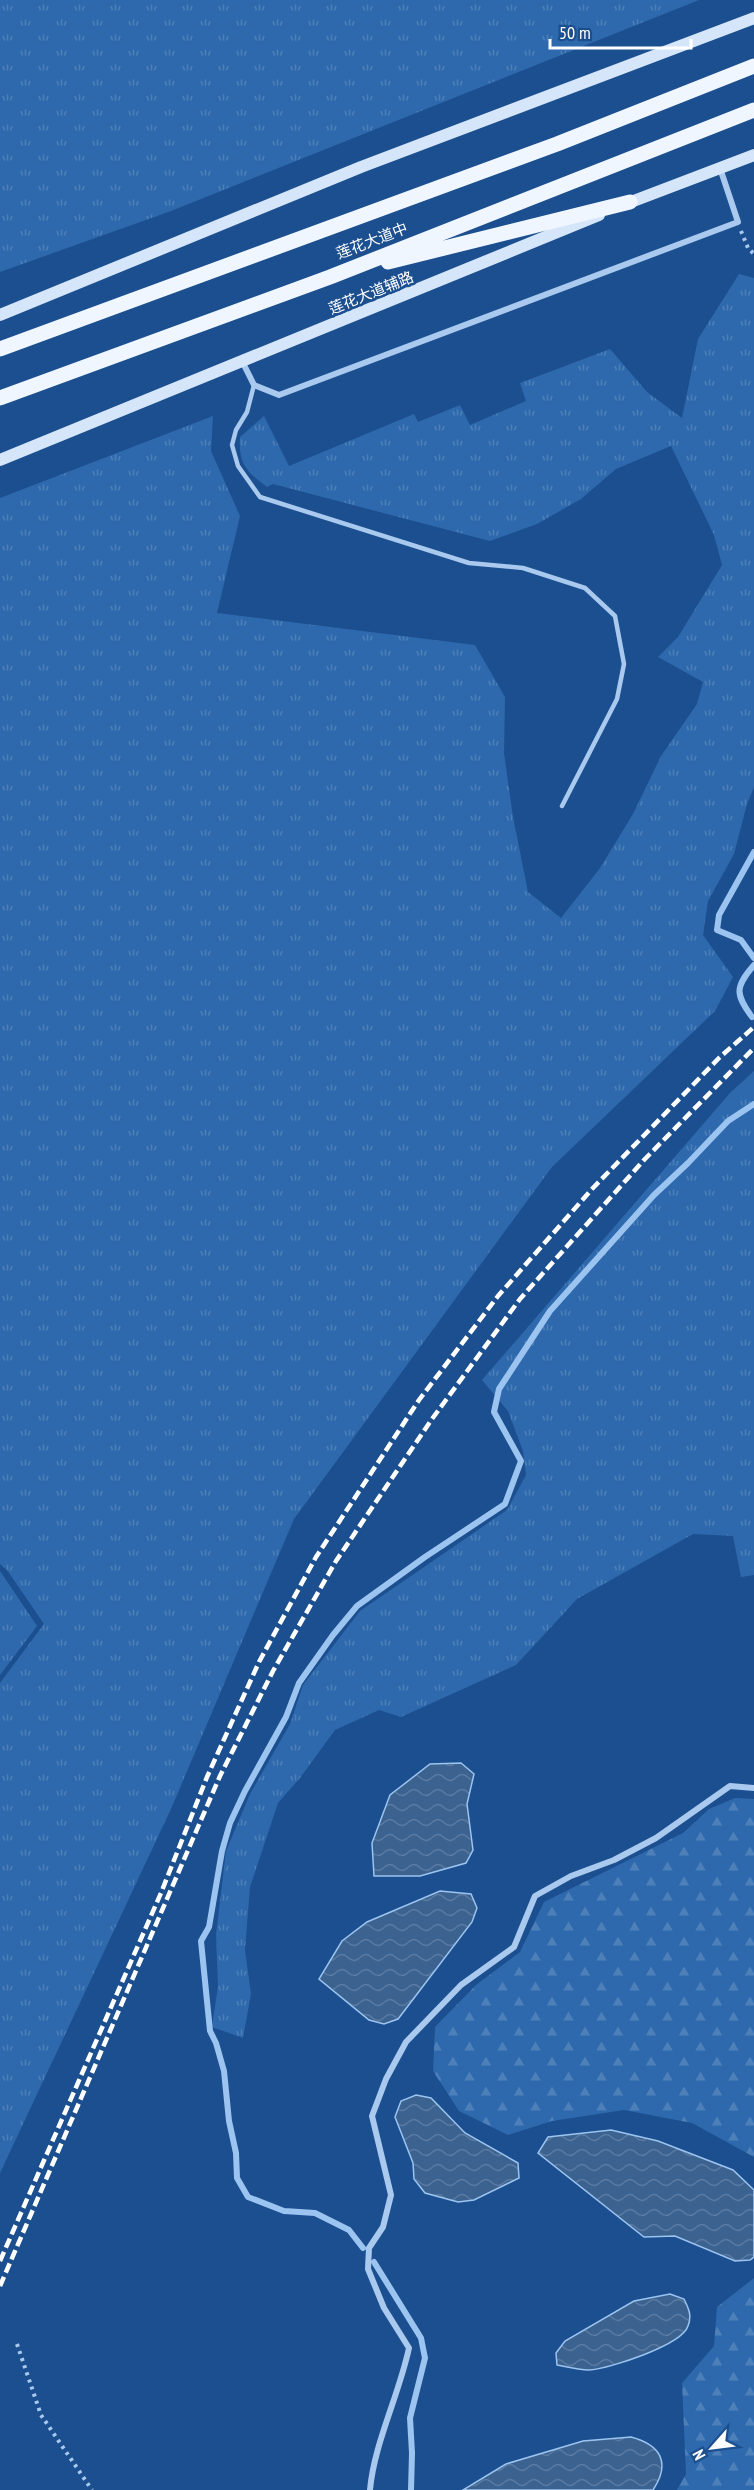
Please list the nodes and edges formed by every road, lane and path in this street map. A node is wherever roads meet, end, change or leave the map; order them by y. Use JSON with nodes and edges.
{"nodes":[{"id":1,"x":754,"y":18,"type":"edge"},
{"id":2,"x":754,"y":66,"type":"edge"},
{"id":3,"x":754,"y":110,"type":"edge"},
{"id":4,"x":754,"y":155,"type":"edge"},
{"id":5,"x":720,"y":168,"type":"junction"},
{"id":6,"x":630,"y":202,"type":"junction"},
{"id":7,"x":738,"y":222,"type":"junction"},
{"id":8,"x":754,"y":254,"type":"edge"},
{"id":9,"x":330,"y":277,"type":"junction"},
{"id":10,"x":0,"y":315,"type":"edge"},
{"id":11,"x":0,"y":349,"type":"edge"},
{"id":12,"x":243,"y":362,"type":"junction"},
{"id":13,"x":254,"y":385,"type":"junction"},
{"id":14,"x":0,"y":398,"type":"edge"},
{"id":15,"x":0,"y":460,"type":"edge"},
{"id":16,"x":562,"y":806,"type":"dead end"},
{"id":17,"x":754,"y":1788,"type":"edge"},
{"id":18,"x":17,"y":2344,"type":"dead end"},
{"id":19,"x":93,"y":2490,"type":"edge"},
{"id":20,"x":370,"y":2490,"type":"edge"}],
"edges":[{"from":1,"to":10,"type":"street"},
{"from":2,"to":11,"type":"main road","name":"莲花大道中"},
{"from":3,"to":9,"type":"main road","name":"莲花大道中"},
{"from":4,"to":5,"type":"street","name":"莲花大道辅路"},
{"from":5,"to":6,"type":"street","name":"莲花大道辅路"},
{"from":5,"to":7,"type":"street"},
{"from":6,"to":9,"type":"main road"},
{"from":6,"to":12,"type":"street","name":"莲花大道辅路"},
{"from":7,"to":8,"type":"path"},
{"from":7,"to":13,"type":"street"},
{"from":9,"to":14,"type":"main road","name":"莲花大道中"},
{"from":12,"to":13,"type":"street"},
{"from":12,"to":15,"type":"street","name":"莲花大道辅路"},
{"from":13,"to":16,"type":"lane"},
{"from":17,"to":20,"type":"street"},
{"from":18,"to":19,"type":"path"}]}
